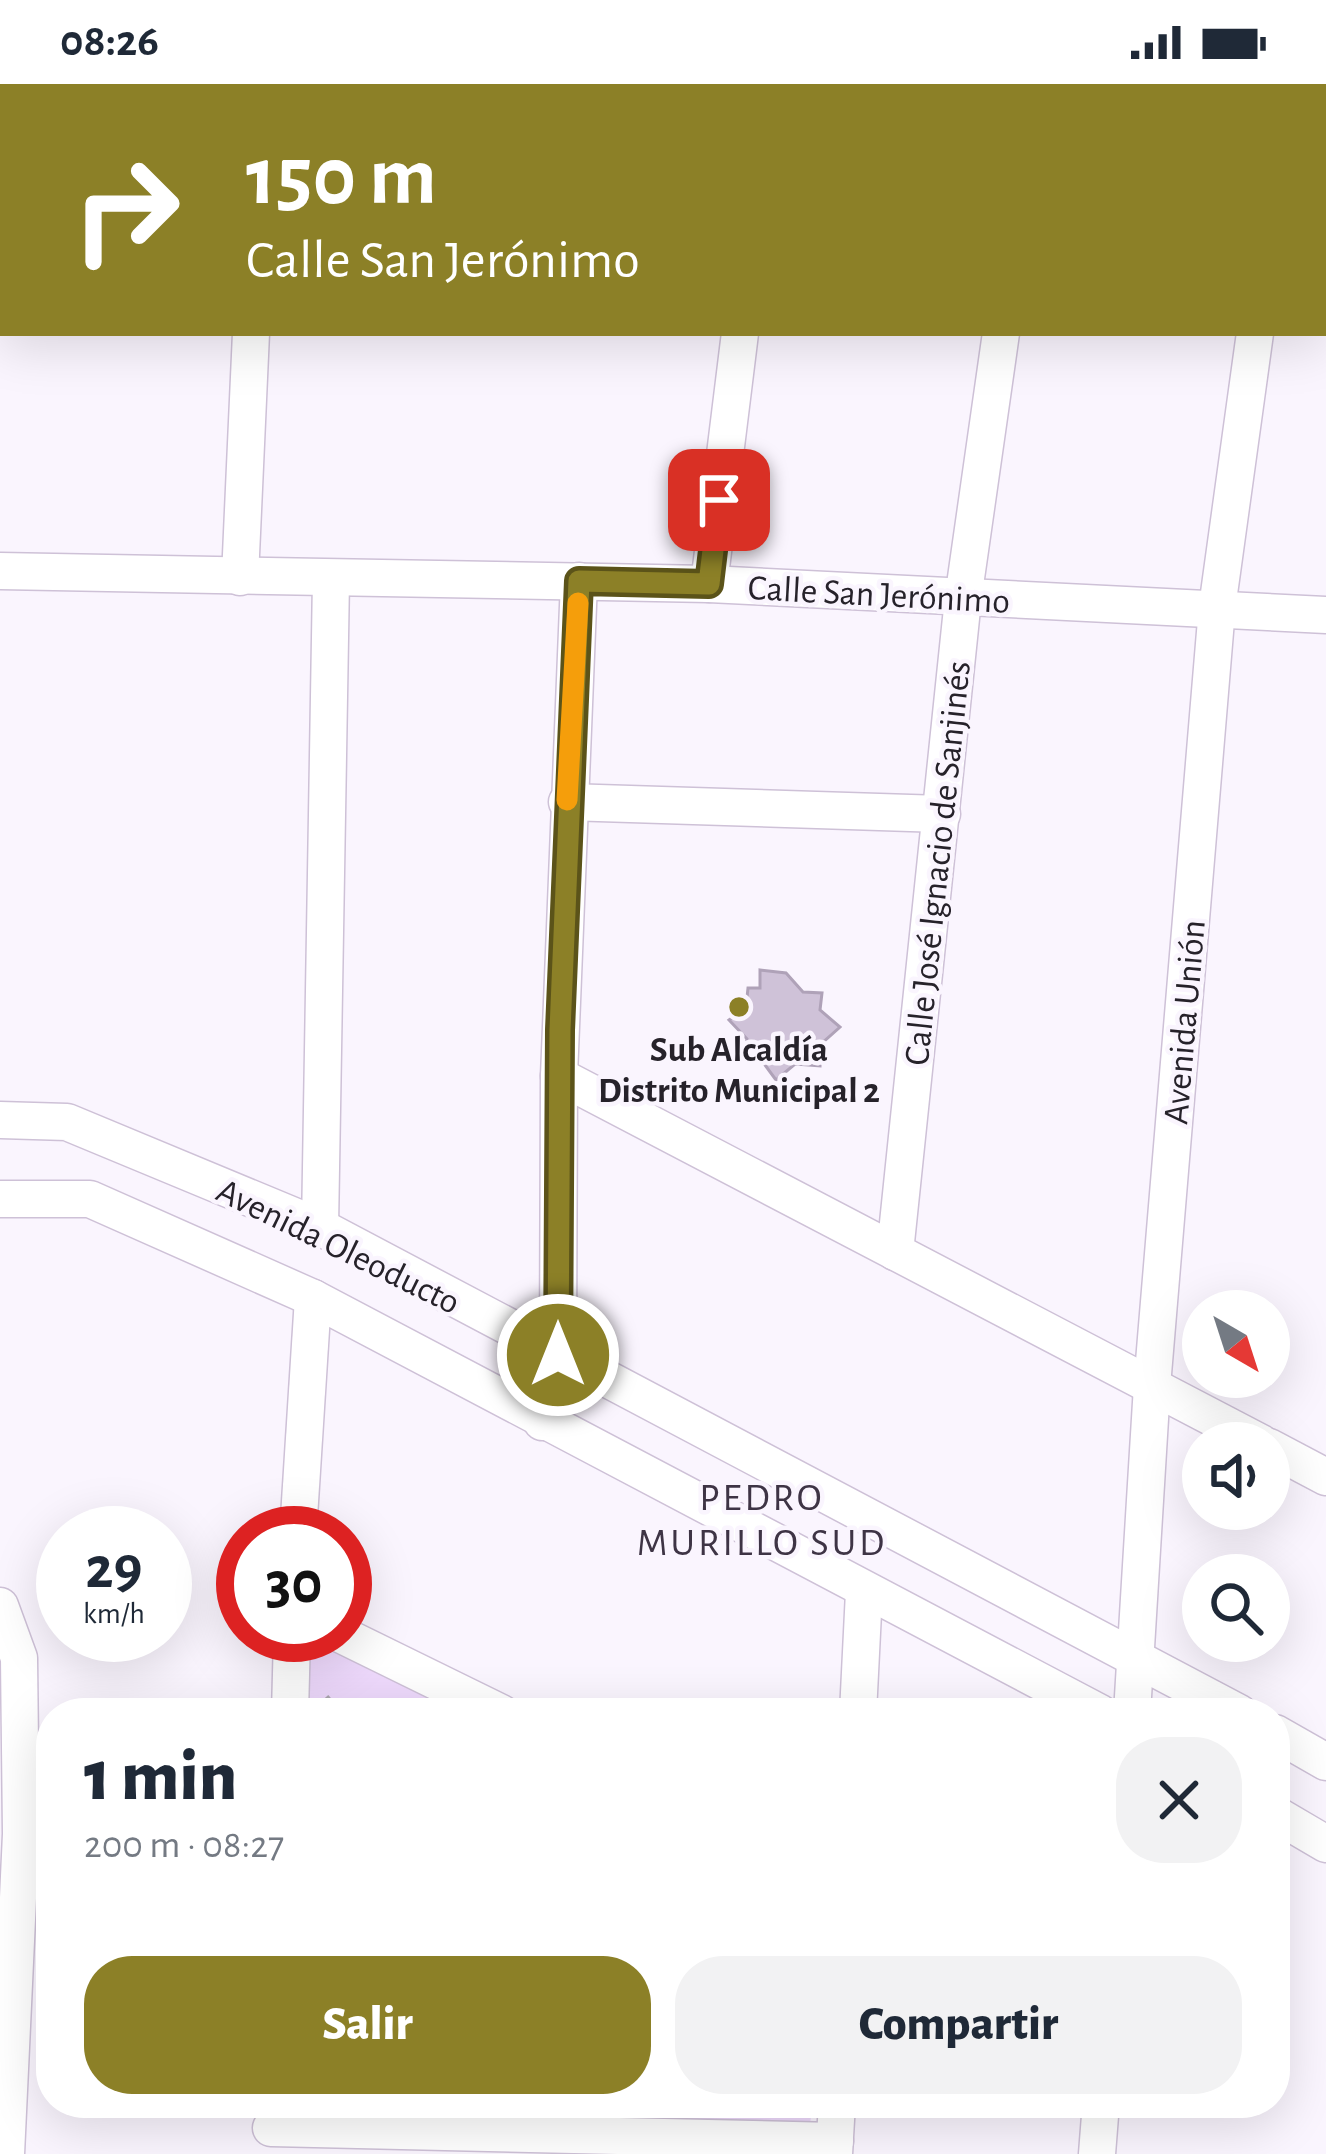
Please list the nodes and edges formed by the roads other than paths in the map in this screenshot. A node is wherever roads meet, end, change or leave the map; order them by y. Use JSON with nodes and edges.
{"nodes":[{"id":1,"x":251,"y":336,"type":"edge"},
{"id":2,"x":740,"y":336,"type":"edge"},
{"id":3,"x":1001,"y":336,"type":"edge"},
{"id":4,"x":1256,"y":336,"type":"edge"},
{"id":5,"x":0,"y":571,"type":"edge"},
{"id":6,"x":240,"y":577,"type":"junction"},
{"id":7,"x":331,"y":579,"type":"junction"},
{"id":8,"x":579,"y":581,"type":"junction"},
{"id":9,"x":709,"y":584,"type":"junction"},
{"id":10,"x":963,"y":599,"type":"junction"},
{"id":11,"x":1217,"y":608,"type":"junction"},
{"id":12,"x":1326,"y":615,"type":"edge"},
{"id":13,"x":567,"y":802,"type":"junction"},
{"id":14,"x":942,"y":814,"type":"junction"},
{"id":15,"x":559,"y":1076,"type":"junction"},
{"id":16,"x":0,"y":1120,"type":"edge"},
{"id":17,"x":0,"y":1199,"type":"edge"},
{"id":18,"x":320,"y":1227,"type":"junction"},
{"id":19,"x":896,"y":1252,"type":"junction"},
{"id":20,"x":313,"y":1298,"type":"junction"},
{"id":21,"x":558,"y":1355,"type":"junction"},
{"id":22,"x":1153,"y":1386,"type":"junction"},
{"id":23,"x":542,"y":1422,"type":"junction"},
{"id":24,"x":1221,"y":1422,"type":"edge"},
{"id":25,"x":1290,"y":1458,"type":"edge"},
{"id":26,"x":1326,"y":1477,"type":"edge"},
{"id":27,"x":300,"y":1506,"type":"edge"},
{"id":28,"x":864,"y":1592,"type":"junction"},
{"id":29,"x":0,"y":1606,"type":"edge"},
{"id":30,"x":372,"y":1650,"type":"edge"},
{"id":31,"x":1136,"y":1656,"type":"junction"},
{"id":32,"x":291,"y":1662,"type":"edge"},
{"id":33,"x":290,"y":1698,"type":"edge"},
{"id":34,"x":470,"y":1698,"type":"edge"},
{"id":35,"x":859,"y":1698,"type":"edge"},
{"id":36,"x":1071,"y":1698,"type":"edge"},
{"id":37,"x":1133,"y":1698,"type":"edge"},
{"id":38,"x":1212,"y":1698,"type":"edge"},
{"id":39,"x":1290,"y":1742,"type":"edge"},
{"id":40,"x":1326,"y":1762,"type":"edge"},
{"id":41,"x":1290,"y":1823,"type":"edge"},
{"id":42,"x":36,"y":1835,"type":"edge"},
{"id":43,"x":1326,"y":1844,"type":"edge"},
{"id":44,"x":836,"y":2118,"type":"edge"},
{"id":45,"x":1100,"y":2118,"type":"edge"},
{"id":46,"x":271,"y":2128,"type":"edge"},
{"id":47,"x":835,"y":2148,"type":"edge"},
{"id":48,"x":6,"y":2154,"type":"edge"},
{"id":49,"x":1097,"y":2154,"type":"edge"}],
"edges":[{"from":1,"to":6,"type":"street"},
{"from":2,"to":9,"type":"street"},
{"from":3,"to":10,"type":"street","name":"Calle José Ignacio de Sanjinés"},
{"from":4,"to":11,"type":"street","name":"Avenida Unión"},
{"from":5,"to":6,"type":"street","name":"Calle San Jerónimo"},
{"from":6,"to":7,"type":"street","name":"Calle San Jerónimo"},
{"from":7,"to":8,"type":"street","name":"Calle San Jerónimo"},
{"from":7,"to":18,"type":"street"},
{"from":8,"to":9,"type":"street","name":"Calle San Jerónimo"},
{"from":8,"to":13,"type":"street"},
{"from":9,"to":10,"type":"street","name":"Calle San Jerónimo"},
{"from":10,"to":11,"type":"street","name":"Calle San Jerónimo"},
{"from":10,"to":14,"type":"street","name":"Calle José Ignacio de Sanjinés"},
{"from":11,"to":12,"type":"street","name":"Calle San Jerónimo"},
{"from":11,"to":22,"type":"street","name":"Avenida Unión"},
{"from":13,"to":14,"type":"street"},
{"from":13,"to":15,"type":"street"},
{"from":14,"to":19,"type":"street","name":"Calle José Ignacio de Sanjinés"},
{"from":15,"to":19,"type":"street"},
{"from":15,"to":21,"type":"street"},
{"from":16,"to":18,"type":"street","name":"Avenida Oleoducto"},
{"from":17,"to":20,"type":"street","name":"Avenida Oleoducto"},
{"from":18,"to":21,"type":"street","name":"Avenida Oleoducto"},
{"from":19,"to":22,"type":"street"},
{"from":20,"to":23,"type":"street","name":"Avenida Oleoducto"},
{"from":20,"to":27,"type":"street"},
{"from":21,"to":23,"type":"street"},
{"from":21,"to":31,"type":"street","name":"Avenida Oleoducto"},
{"from":22,"to":24,"type":"street"},
{"from":22,"to":31,"type":"street","name":"Avenida Unión"},
{"from":23,"to":28,"type":"street","name":"Avenida Oleoducto"},
{"from":25,"to":26,"type":"street"},
{"from":28,"to":35,"type":"street"},
{"from":28,"to":36,"type":"street","name":"Avenida Oleoducto"},
{"from":29,"to":42,"type":"street"},
{"from":30,"to":34,"type":"street"},
{"from":31,"to":37,"type":"street","name":"Avenida Unión"},
{"from":31,"to":38,"type":"street","name":"Avenida Oleoducto"},
{"from":32,"to":33,"type":"street"},
{"from":39,"to":40,"type":"street"},
{"from":41,"to":43,"type":"street"},
{"from":42,"to":48,"type":"street"},
{"from":44,"to":47,"type":"street"},
{"from":45,"to":49,"type":"street"},
{"from":46,"to":47,"type":"street"}]}
